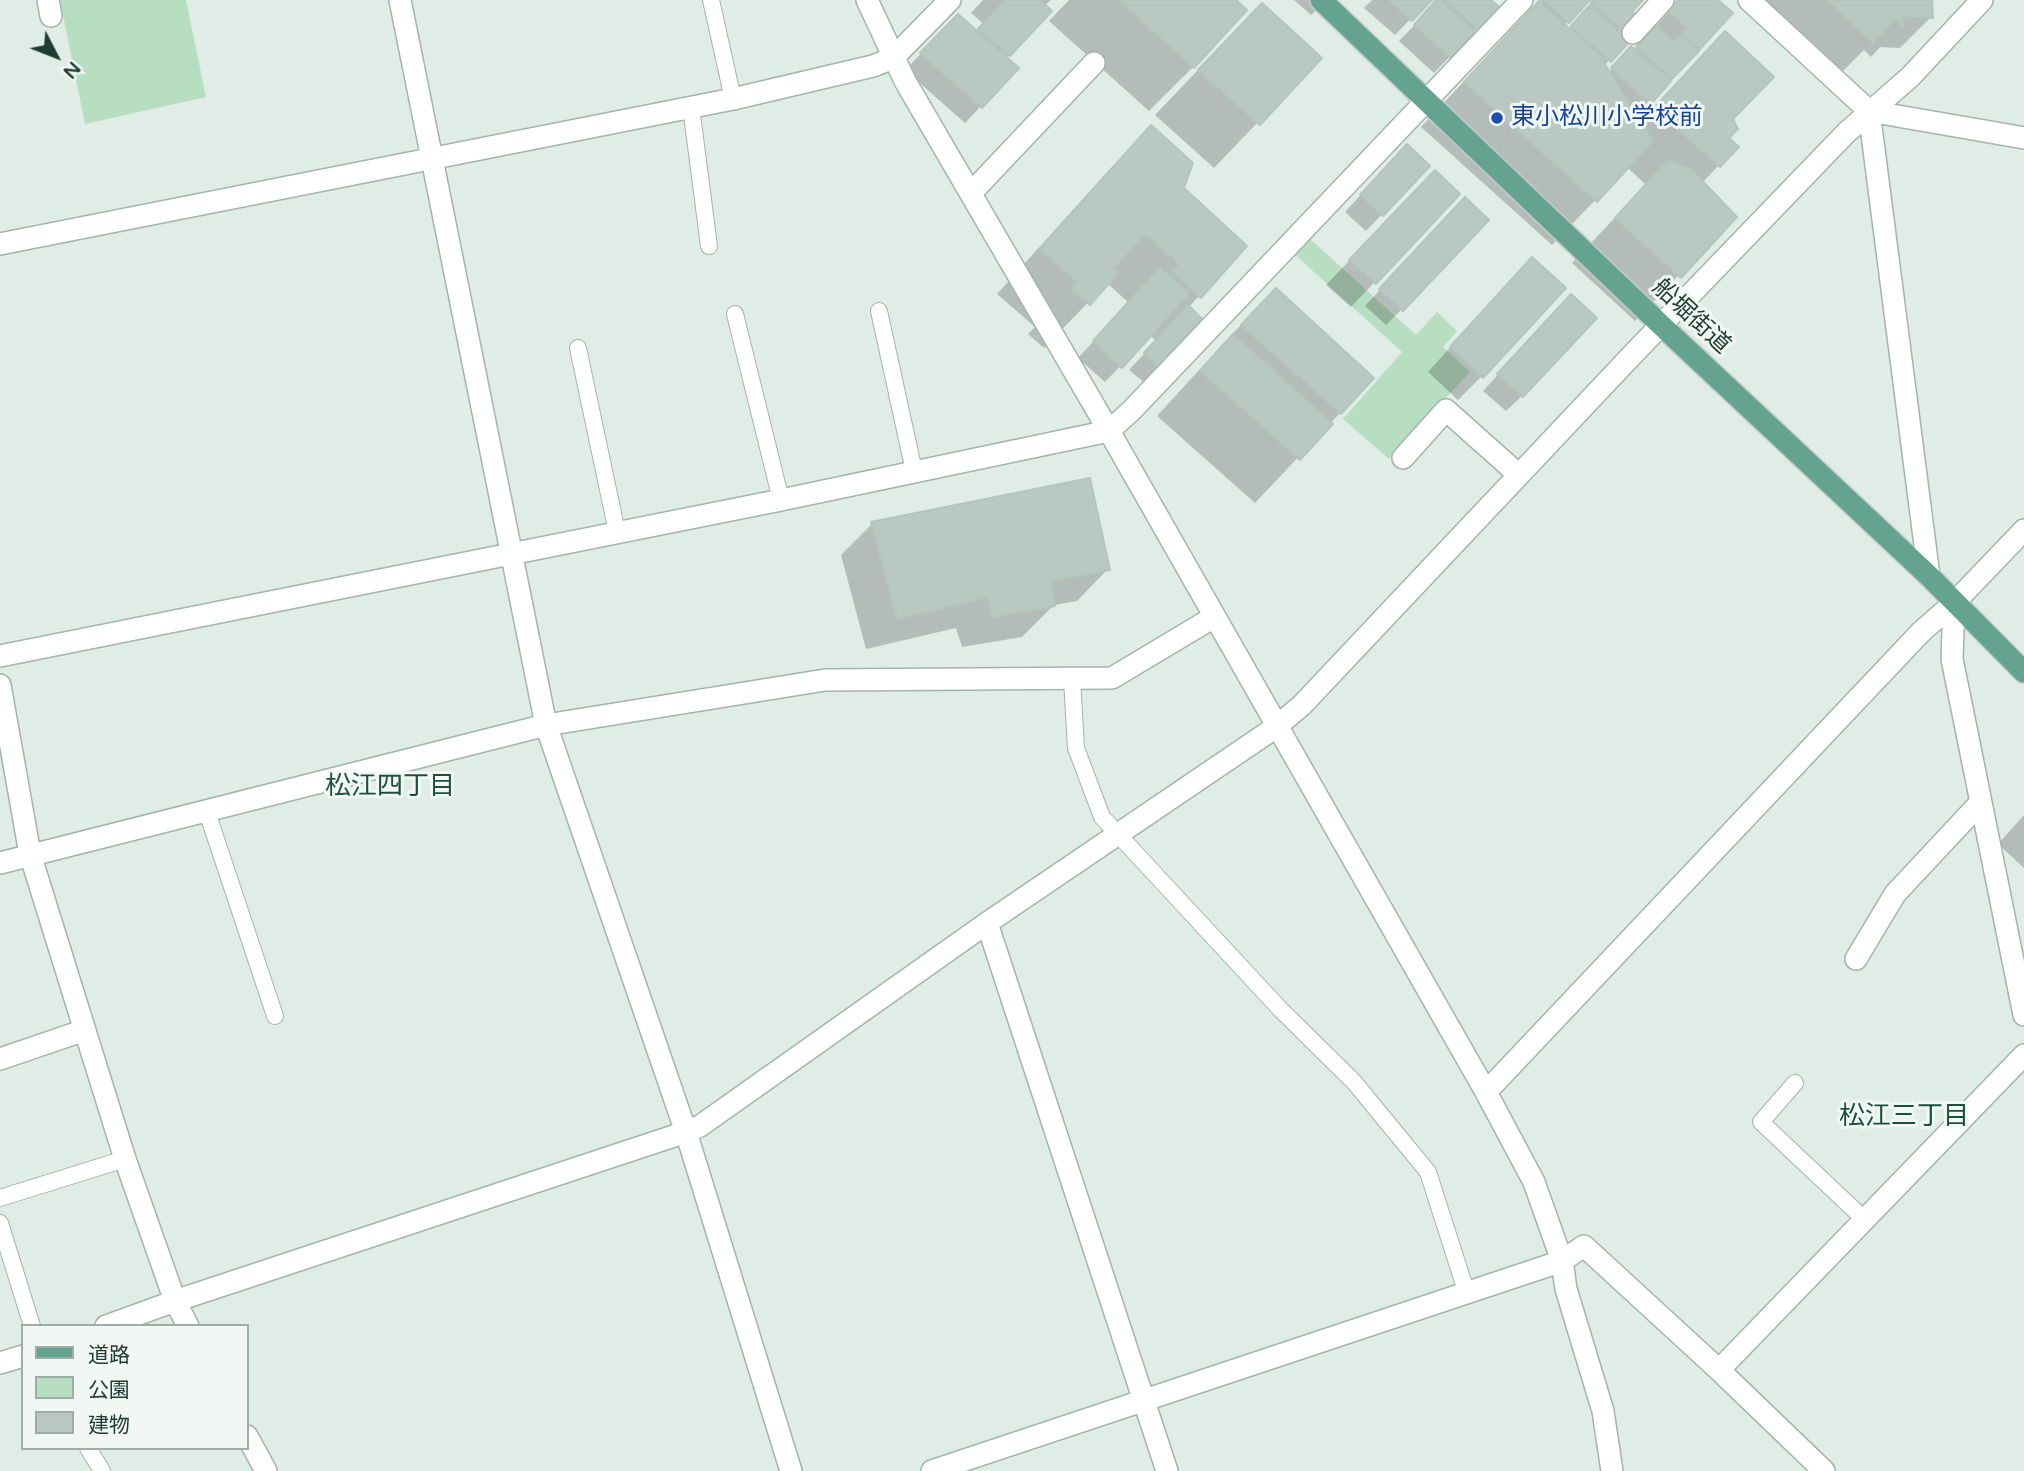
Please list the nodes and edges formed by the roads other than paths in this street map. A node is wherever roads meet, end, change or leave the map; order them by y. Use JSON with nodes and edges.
{"nodes":[{"id":1,"x":400,"y":0,"type":"edge"},
{"id":2,"x":711,"y":0,"type":"edge"},
{"id":3,"x":867,"y":0,"type":"edge"},
{"id":4,"x":950,"y":0,"type":"edge"},
{"id":5,"x":1321,"y":0,"type":"edge"},
{"id":6,"x":1522,"y":0,"type":"edge"},
{"id":7,"x":1663,"y":0,"type":"edge"},
{"id":8,"x":1749,"y":0,"type":"edge"},
{"id":9,"x":1982,"y":0,"type":"edge"},
{"id":10,"x":1633,"y":33,"type":"dead end"},
{"id":11,"x":892,"y":58,"type":"junction"},
{"id":12,"x":1094,"y":63,"type":"dead end"},
{"id":13,"x":733,"y":99,"type":"junction"},
{"id":14,"x":1426,"y":101,"type":"junction"},
{"id":15,"x":691,"y":107,"type":"junction"},
{"id":16,"x":1869,"y":111,"type":"junction"},
{"id":17,"x":2024,"y":138,"type":"edge"},
{"id":18,"x":432,"y":158,"type":"junction"},
{"id":19,"x":971,"y":193,"type":"junction"},
{"id":20,"x":0,"y":244,"type":"edge"},
{"id":21,"x":709,"y":246,"type":"dead end"},
{"id":22,"x":879,"y":311,"type":"dead end"},
{"id":23,"x":736,"y":314,"type":"dead end"},
{"id":24,"x":1661,"y":325,"type":"junction"},
{"id":25,"x":578,"y":348,"type":"dead end"},
{"id":26,"x":1109,"y":431,"type":"junction"},
{"id":27,"x":1403,"y":458,"type":"dead end"},
{"id":28,"x":914,"y":471,"type":"junction"},
{"id":29,"x":1519,"y":475,"type":"junction"},
{"id":30,"x":780,"y":500,"type":"junction"},
{"id":31,"x":2024,"y":530,"type":"edge"},
{"id":32,"x":617,"y":532,"type":"junction"},
{"id":33,"x":511,"y":554,"type":"junction"},
{"id":34,"x":1929,"y":576,"type":"junction"},
{"id":35,"x":1954,"y":603,"type":"junction"},
{"id":36,"x":1214,"y":617,"type":"junction"},
{"id":37,"x":0,"y":656,"type":"edge"},
{"id":38,"x":2024,"y":672,"type":"edge"},
{"id":39,"x":1072,"y":679,"type":"junction"},
{"id":40,"x":0,"y":685,"type":"edge"},
{"id":41,"x":546,"y":725,"type":"junction"},
{"id":42,"x":1276,"y":727,"type":"junction"},
{"id":43,"x":1980,"y":803,"type":"junction"},
{"id":44,"x":207,"y":812,"type":"junction"},
{"id":45,"x":1117,"y":834,"type":"junction"},
{"id":46,"x":30,"y":854,"type":"junction"},
{"id":47,"x":0,"y":863,"type":"edge"},
{"id":48,"x":987,"y":923,"type":"junction"},
{"id":49,"x":1856,"y":959,"type":"dead end"},
{"id":50,"x":2024,"y":1015,"type":"edge"},
{"id":51,"x":275,"y":1016,"type":"dead end"},
{"id":52,"x":85,"y":1030,"type":"junction"},
{"id":53,"x":2024,"y":1055,"type":"edge"},
{"id":54,"x":0,"y":1059,"type":"edge"},
{"id":55,"x":1795,"y":1083,"type":"dead end"},
{"id":56,"x":1486,"y":1092,"type":"junction"},
{"id":57,"x":686,"y":1132,"type":"junction"},
{"id":58,"x":125,"y":1159,"type":"junction"},
{"id":59,"x":0,"y":1198,"type":"edge"},
{"id":60,"x":1865,"y":1220,"type":"junction"},
{"id":61,"x":0,"y":1223,"type":"edge"},
{"id":62,"x":1562,"y":1261,"type":"junction"},
{"id":63,"x":1466,"y":1291,"type":"junction"},
{"id":64,"x":175,"y":1301,"type":"junction"},
{"id":65,"x":31,"y":1324,"type":"edge"},
{"id":66,"x":112,"y":1324,"type":"edge"},
{"id":67,"x":187,"y":1324,"type":"edge"},
{"id":68,"x":21,"y":1357,"type":"edge"},
{"id":69,"x":0,"y":1363,"type":"edge"},
{"id":70,"x":1719,"y":1370,"type":"junction"},
{"id":71,"x":1143,"y":1399,"type":"junction"},
{"id":72,"x":248,"y":1438,"type":"edge"},
{"id":73,"x":89,"y":1450,"type":"edge"},
{"id":74,"x":102,"y":1471,"type":"edge"},
{"id":75,"x":266,"y":1471,"type":"edge"},
{"id":76,"x":791,"y":1471,"type":"edge"},
{"id":77,"x":932,"y":1471,"type":"edge"},
{"id":78,"x":1167,"y":1471,"type":"edge"},
{"id":79,"x":1612,"y":1471,"type":"edge"},
{"id":80,"x":1824,"y":1471,"type":"edge"}],
"edges":[{"from":1,"to":18,"type":"street"},
{"from":2,"to":13,"type":"lane"},
{"from":3,"to":11,"type":"street"},
{"from":4,"to":11,"type":"street"},
{"from":5,"to":14,"type":"main road","name":"船堀街道"},
{"from":6,"to":14,"type":"street"},
{"from":7,"to":10,"type":"street"},
{"from":8,"to":16,"type":"street"},
{"from":9,"to":16,"type":"street"},
{"from":11,"to":13,"type":"street"},
{"from":11,"to":19,"type":"street"},
{"from":12,"to":19,"type":"street"},
{"from":13,"to":15,"type":"street"},
{"from":14,"to":24,"type":"main road","name":"船堀街道"},
{"from":14,"to":26,"type":"street"},
{"from":15,"to":18,"type":"street"},
{"from":15,"to":21,"type":"lane"},
{"from":16,"to":17,"type":"street"},
{"from":16,"to":24,"type":"street"},
{"from":16,"to":34,"type":"street"},
{"from":18,"to":20,"type":"street"},
{"from":18,"to":33,"type":"street"},
{"from":19,"to":26,"type":"street"},
{"from":22,"to":28,"type":"lane"},
{"from":23,"to":30,"type":"lane"},
{"from":24,"to":29,"type":"street"},
{"from":24,"to":34,"type":"main road","name":"船堀街道"},
{"from":25,"to":32,"type":"lane"},
{"from":26,"to":28,"type":"street"},
{"from":26,"to":36,"type":"street"},
{"from":27,"to":29,"type":"street"},
{"from":28,"to":30,"type":"street"},
{"from":29,"to":42,"type":"street"},
{"from":30,"to":32,"type":"street"},
{"from":31,"to":35,"type":"street"},
{"from":32,"to":33,"type":"street"},
{"from":33,"to":37,"type":"street"},
{"from":33,"to":41,"type":"street"},
{"from":34,"to":35,"type":"main road","name":"船堀街道"},
{"from":35,"to":38,"type":"main road","name":"船堀街道"},
{"from":35,"to":43,"type":"street"},
{"from":35,"to":56,"type":"street"},
{"from":36,"to":39,"type":"street"},
{"from":36,"to":42,"type":"street"},
{"from":39,"to":41,"type":"street"},
{"from":39,"to":45,"type":"lane"},
{"from":40,"to":46,"type":"street"},
{"from":41,"to":44,"type":"street"},
{"from":41,"to":57,"type":"street"},
{"from":42,"to":45,"type":"street"},
{"from":42,"to":56,"type":"street"},
{"from":43,"to":49,"type":"street"},
{"from":43,"to":50,"type":"street"},
{"from":44,"to":46,"type":"street"},
{"from":44,"to":51,"type":"lane"},
{"from":45,"to":48,"type":"street"},
{"from":45,"to":63,"type":"lane"},
{"from":46,"to":47,"type":"street"},
{"from":46,"to":52,"type":"street"},
{"from":48,"to":57,"type":"street"},
{"from":48,"to":71,"type":"street"},
{"from":52,"to":54,"type":"street"},
{"from":52,"to":58,"type":"street"},
{"from":53,"to":60,"type":"street"},
{"from":55,"to":60,"type":"lane"},
{"from":56,"to":62,"type":"street"},
{"from":57,"to":64,"type":"street"},
{"from":57,"to":76,"type":"street"},
{"from":58,"to":59,"type":"lane"},
{"from":58,"to":64,"type":"street"},
{"from":60,"to":70,"type":"street"},
{"from":61,"to":65,"type":"lane"},
{"from":62,"to":63,"type":"street"},
{"from":62,"to":70,"type":"street"},
{"from":62,"to":79,"type":"street"},
{"from":63,"to":71,"type":"street"},
{"from":64,"to":66,"type":"street"},
{"from":64,"to":67,"type":"street"},
{"from":68,"to":69,"type":"street"},
{"from":70,"to":80,"type":"street"},
{"from":71,"to":77,"type":"street"},
{"from":71,"to":78,"type":"street"},
{"from":72,"to":75,"type":"street"},
{"from":73,"to":74,"type":"lane"}]}
